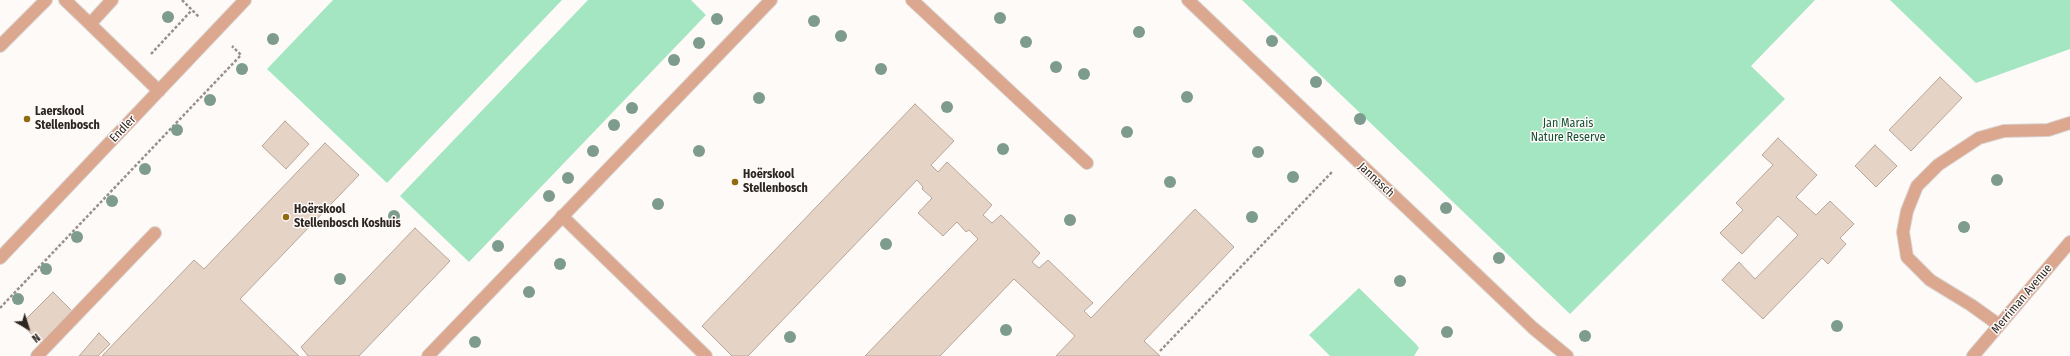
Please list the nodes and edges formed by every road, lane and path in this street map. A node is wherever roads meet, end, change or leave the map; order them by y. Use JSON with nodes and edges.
{"nodes":[{"id":1,"x":46,"y":0,"type":"edge"},
{"id":2,"x":65,"y":0,"type":"edge"},
{"id":3,"x":112,"y":0,"type":"edge"},
{"id":4,"x":182,"y":0,"type":"edge"},
{"id":5,"x":245,"y":0,"type":"edge"},
{"id":6,"x":771,"y":0,"type":"edge"},
{"id":7,"x":912,"y":0,"type":"edge"},
{"id":8,"x":1188,"y":0,"type":"edge"},
{"id":9,"x":192,"y":10,"type":"junction"},
{"id":10,"x":203,"y":20,"type":"dead end"},
{"id":11,"x":90,"y":24,"type":"junction"},
{"id":12,"x":230,"y":45,"type":"dead end"},
{"id":13,"x":0,"y":46,"type":"edge"},
{"id":14,"x":150,"y":54,"type":"dead end"},
{"id":15,"x":159,"y":91,"type":"junction"},
{"id":16,"x":2070,"y":124,"type":"edge"},
{"id":17,"x":1087,"y":163,"type":"dead end"},
{"id":18,"x":1332,"y":172,"type":"dead end"},
{"id":19,"x":562,"y":216,"type":"junction"},
{"id":20,"x":155,"y":233,"type":"dead end"},
{"id":21,"x":2070,"y":242,"type":"edge"},
{"id":22,"x":0,"y":258,"type":"edge"},
{"id":23,"x":0,"y":308,"type":"edge"},
{"id":24,"x":1999,"y":325,"type":"junction"},
{"id":25,"x":1160,"y":351,"type":"dead end"},
{"id":26,"x":36,"y":356,"type":"edge"},
{"id":27,"x":428,"y":356,"type":"edge"},
{"id":28,"x":706,"y":356,"type":"edge"},
{"id":29,"x":1567,"y":356,"type":"edge"},
{"id":30,"x":1973,"y":356,"type":"edge"}],
"edges":[{"from":1,"to":13,"type":"street"},
{"from":2,"to":11,"type":"street"},
{"from":3,"to":11,"type":"street"},
{"from":4,"to":9,"type":"path"},
{"from":5,"to":15,"type":"street","name":"Endler"},
{"from":6,"to":19,"type":"street"},
{"from":7,"to":17,"type":"street"},
{"from":8,"to":29,"type":"street","name":"Jannasch"},
{"from":9,"to":10,"type":"path"},
{"from":9,"to":14,"type":"path"},
{"from":11,"to":15,"type":"street"},
{"from":12,"to":23,"type":"path"},
{"from":15,"to":22,"type":"street","name":"Endler"},
{"from":16,"to":24,"type":"street"},
{"from":18,"to":25,"type":"path"},
{"from":19,"to":27,"type":"street"},
{"from":19,"to":28,"type":"street"},
{"from":20,"to":26,"type":"street"},
{"from":21,"to":24,"type":"street","name":"Merriman Avenue"},
{"from":24,"to":30,"type":"street","name":"Merriman Avenue"}]}
